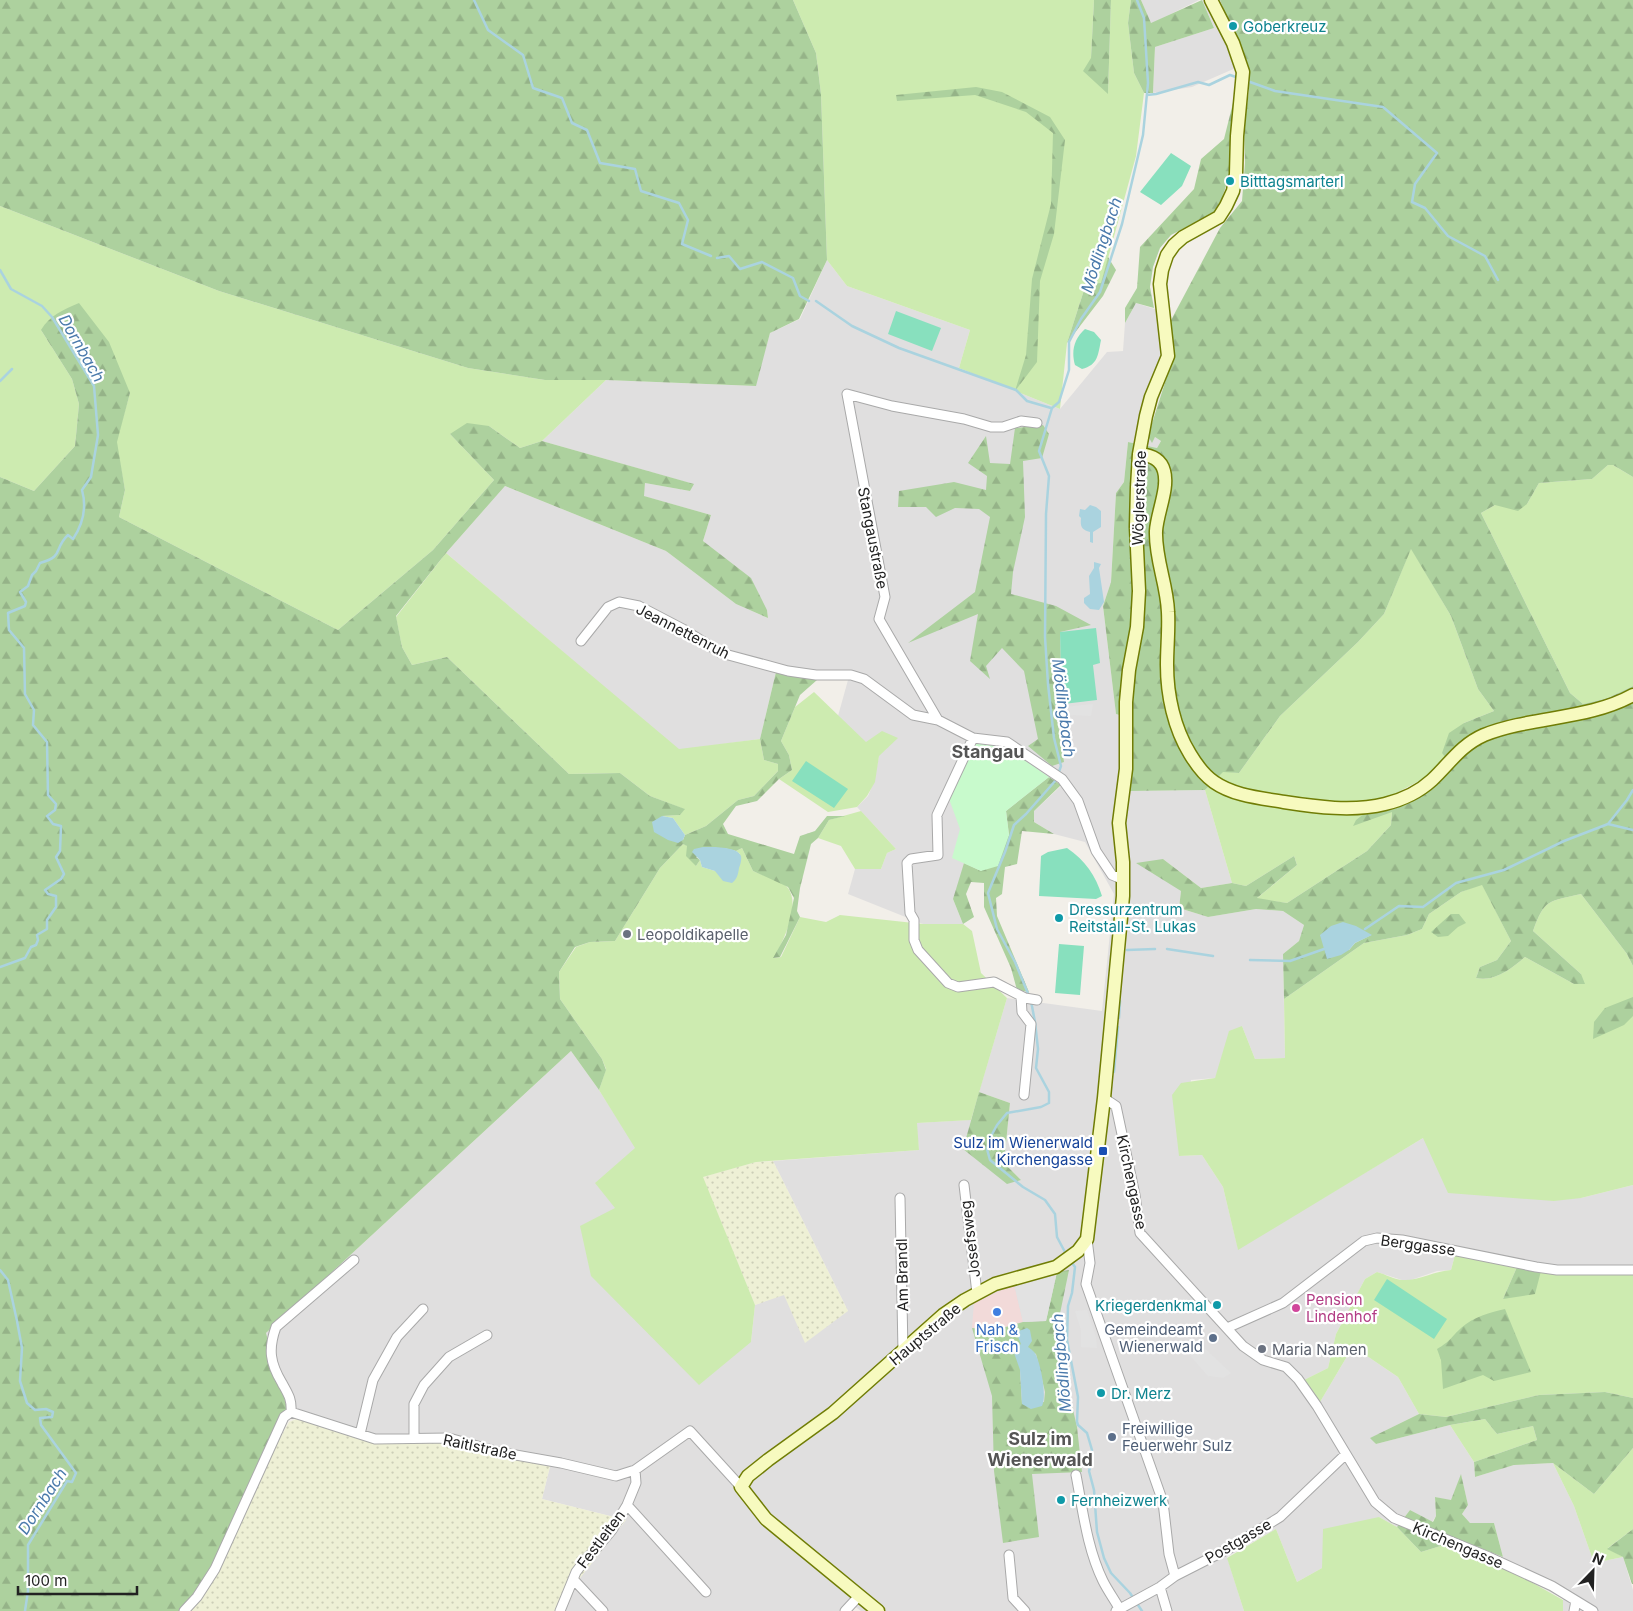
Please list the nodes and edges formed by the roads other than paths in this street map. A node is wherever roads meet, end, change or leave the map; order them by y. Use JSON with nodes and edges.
{"nodes":[{"id":1,"x":1211,"y":0,"type":"edge"},
{"id":2,"x":1037,"y":423,"type":"dead end"},
{"id":3,"x":1139,"y":454,"type":"junction"},
{"id":4,"x":581,"y":641,"type":"dead end"},
{"id":5,"x":1633,"y":695,"type":"edge"},
{"id":6,"x":938,"y":720,"type":"junction"},
{"id":7,"x":973,"y":738,"type":"junction"},
{"id":8,"x":1126,"y":769,"type":"joint"},
{"id":9,"x":1124,"y":880,"type":"junction"},
{"id":10,"x":1023,"y":997,"type":"junction"},
{"id":11,"x":1037,"y":1000,"type":"dead end"},
{"id":12,"x":1024,"y":1095,"type":"dead end"},
{"id":13,"x":1104,"y":1098,"type":"junction"},
{"id":14,"x":964,"y":1185,"type":"dead end"},
{"id":15,"x":900,"y":1198,"type":"dead end"},
{"id":16,"x":1087,"y":1239,"type":"junction"},
{"id":17,"x":354,"y":1260,"type":"dead end"},
{"id":18,"x":1633,"y":1270,"type":"edge"},
{"id":19,"x":977,"y":1293,"type":"junction"},
{"id":20,"x":423,"y":1309,"type":"dead end"},
{"id":21,"x":1227,"y":1328,"type":"junction"},
{"id":22,"x":487,"y":1335,"type":"dead end"},
{"id":23,"x":903,"y":1352,"type":"junction"},
{"id":24,"x":292,"y":1412,"type":"junction"},
{"id":25,"x":360,"y":1434,"type":"junction"},
{"id":26,"x":414,"y":1438,"type":"junction"},
{"id":27,"x":1346,"y":1454,"type":"junction"},
{"id":28,"x":635,"y":1470,"type":"junction"},
{"id":29,"x":1076,"y":1475,"type":"dead end"},
{"id":30,"x":742,"y":1487,"type":"junction"},
{"id":31,"x":627,"y":1505,"type":"junction"},
{"id":32,"x":1009,"y":1555,"type":"dead end"},
{"id":33,"x":1175,"y":1576,"type":"junction"},
{"id":34,"x":573,"y":1579,"type":"junction"},
{"id":35,"x":1160,"y":1587,"type":"junction"},
{"id":36,"x":706,"y":1592,"type":"dead end"},
{"id":37,"x":859,"y":1596,"type":"junction"},
{"id":38,"x":1576,"y":1601,"type":"junction"},
{"id":39,"x":1118,"y":1610,"type":"edge"},
{"id":40,"x":184,"y":1611,"type":"edge"},
{"id":41,"x":560,"y":1611,"type":"edge"},
{"id":42,"x":603,"y":1611,"type":"edge"},
{"id":43,"x":844,"y":1611,"type":"edge"},
{"id":44,"x":878,"y":1611,"type":"edge"},
{"id":45,"x":1025,"y":1611,"type":"edge"},
{"id":46,"x":1167,"y":1611,"type":"edge"},
{"id":47,"x":1574,"y":1611,"type":"edge"},
{"id":48,"x":1593,"y":1611,"type":"edge"}],
"edges":[{"from":1,"to":3,"type":"main road","name":"Wöglerstraße"},
{"from":2,"to":6,"type":"street","name":"Stangaustraße"},
{"from":3,"to":5,"type":"main road"},
{"from":3,"to":8,"type":"main road","name":"Wöglerstraße"},
{"from":4,"to":6,"type":"street","name":"Jeannettenruh"},
{"from":6,"to":7,"type":"street"},
{"from":7,"to":9,"type":"street"},
{"from":7,"to":10,"type":"street"},
{"from":8,"to":9,"type":"main road","name":"Hauptstraße"},
{"from":9,"to":13,"type":"main road","name":"Hauptstraße"},
{"from":10,"to":11,"type":"street"},
{"from":10,"to":12,"type":"street"},
{"from":13,"to":16,"type":"main road","name":"Hauptstraße"},
{"from":13,"to":21,"type":"street","name":"Kirchengasse"},
{"from":14,"to":19,"type":"street","name":"Josefsweg"},
{"from":15,"to":23,"type":"street","name":"Am Brandl"},
{"from":16,"to":19,"type":"main road","name":"Hauptstraße"},
{"from":16,"to":33,"type":"street"},
{"from":17,"to":24,"type":"street"},
{"from":18,"to":21,"type":"street","name":"Berggasse"},
{"from":19,"to":23,"type":"main road","name":"Hauptstraße"},
{"from":20,"to":25,"type":"street"},
{"from":21,"to":27,"type":"street","name":"Kirchengasse"},
{"from":22,"to":26,"type":"street"},
{"from":23,"to":30,"type":"main road","name":"Hauptstraße"},
{"from":24,"to":25,"type":"street","name":"Raitlstraße"},
{"from":24,"to":40,"type":"street"},
{"from":25,"to":26,"type":"street","name":"Raitlstraße"},
{"from":26,"to":28,"type":"street","name":"Raitlstraße"},
{"from":27,"to":33,"type":"street","name":"Postgasse"},
{"from":27,"to":38,"type":"street","name":"Kirchengasse"},
{"from":28,"to":30,"type":"street","name":"Raitlstraße"},
{"from":28,"to":31,"type":"street","name":"Festleiten"},
{"from":29,"to":39,"type":"street"},
{"from":30,"to":37,"type":"main road"},
{"from":31,"to":34,"type":"street","name":"Festleiten"},
{"from":31,"to":36,"type":"street"},
{"from":32,"to":45,"type":"street"},
{"from":33,"to":35,"type":"street","name":"Postgasse"},
{"from":34,"to":41,"type":"street","name":"Festleiten"},
{"from":34,"to":42,"type":"street","name":"Festleiten"},
{"from":35,"to":39,"type":"street","name":"Postgasse"},
{"from":35,"to":46,"type":"street"},
{"from":37,"to":43,"type":"street"},
{"from":37,"to":44,"type":"main road"},
{"from":38,"to":47,"type":"street"},
{"from":38,"to":48,"type":"street","name":"Kirchengasse"}]}
